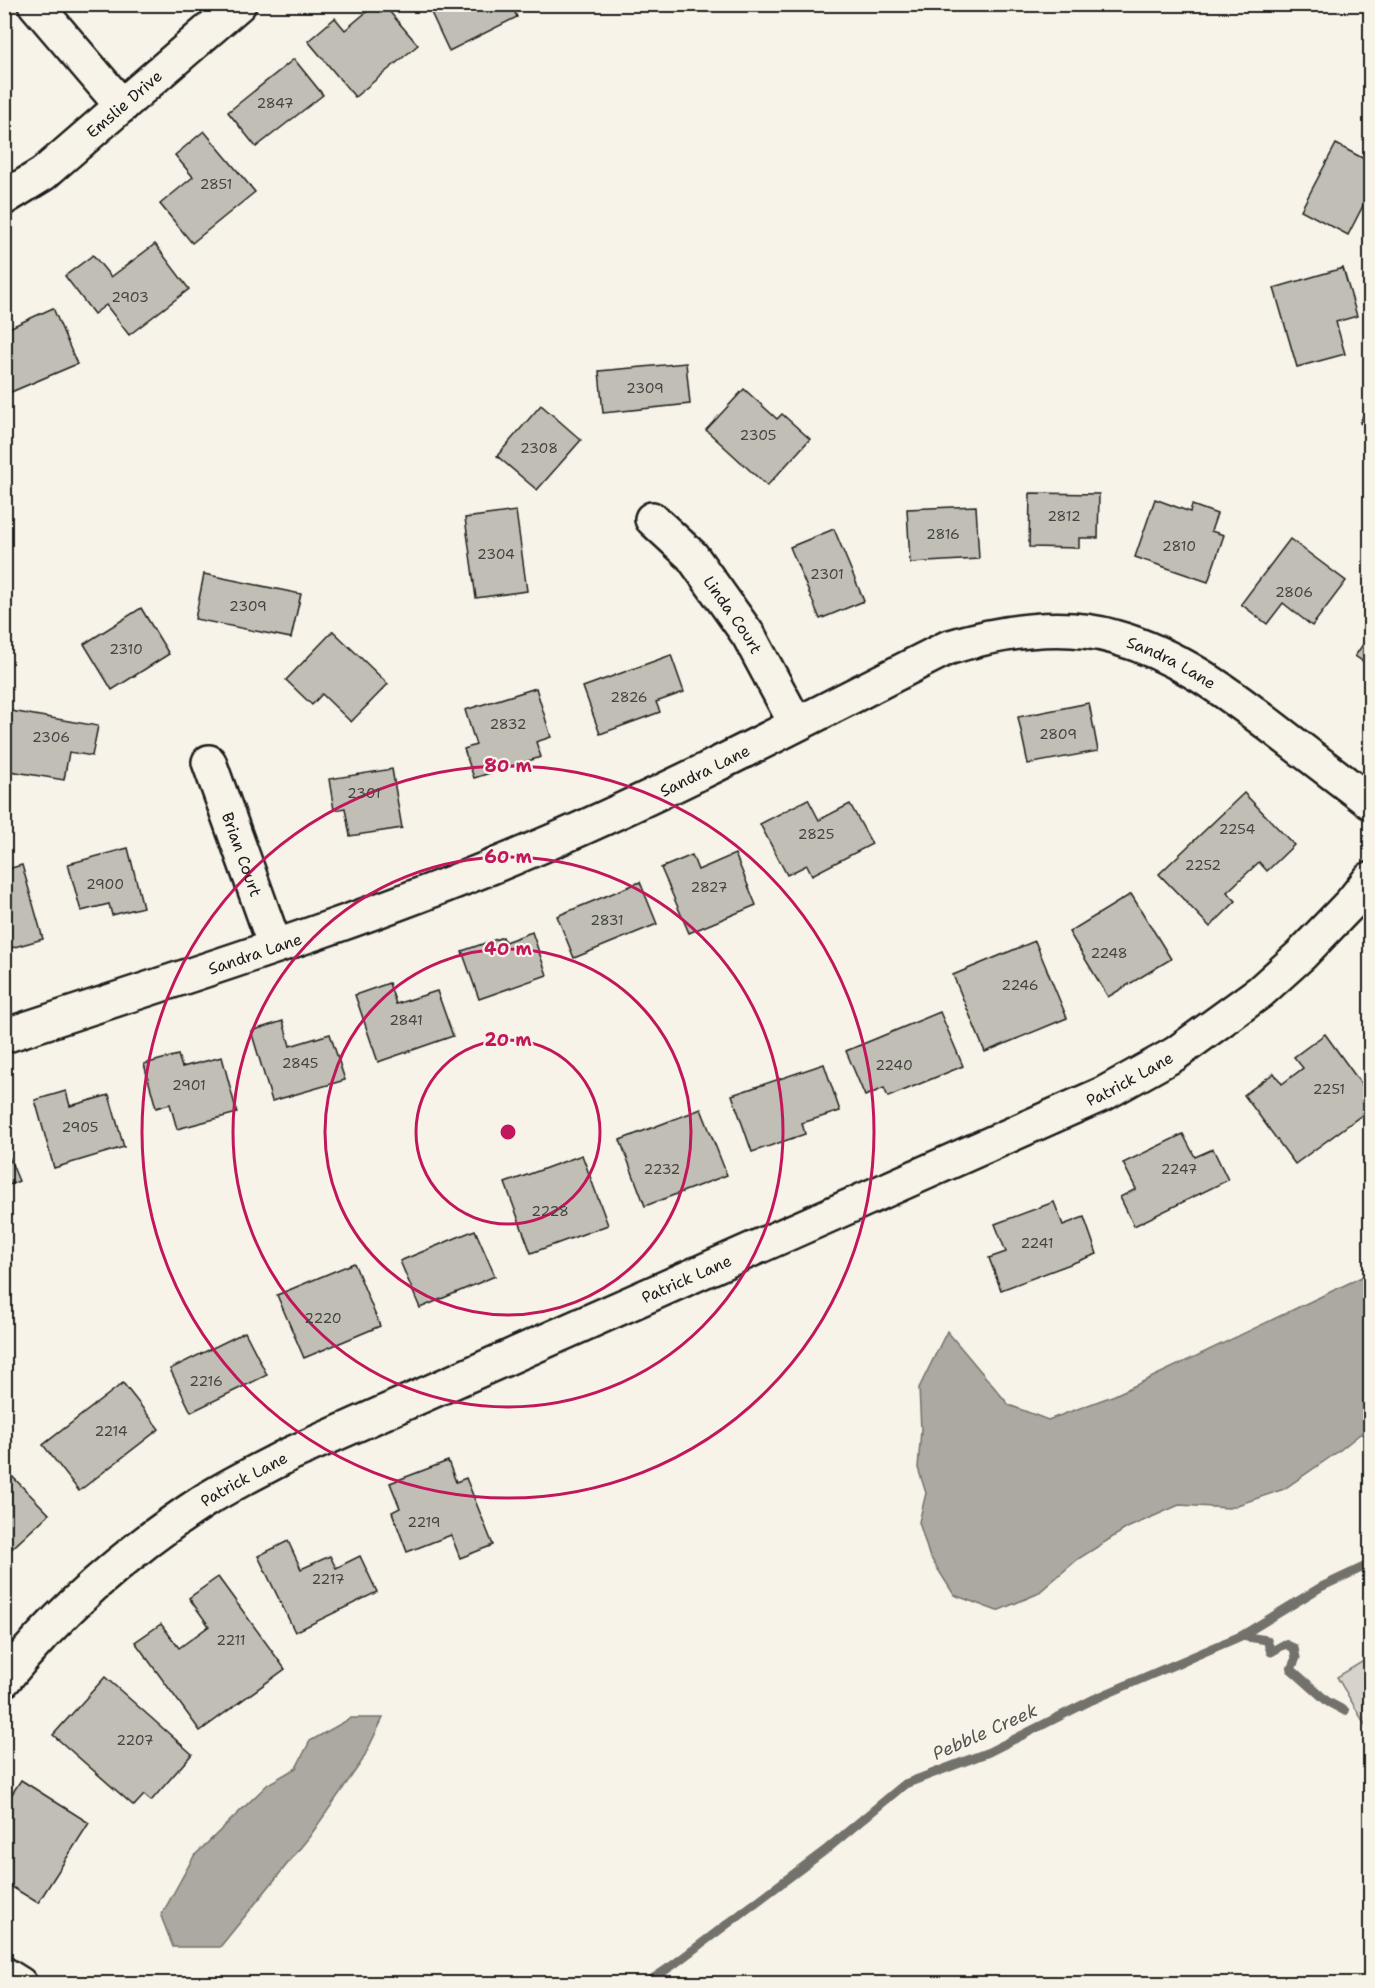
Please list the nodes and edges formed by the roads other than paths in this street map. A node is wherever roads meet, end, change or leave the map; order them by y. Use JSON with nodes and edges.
{"nodes":[{"id":1,"x":35,"y":4,"type":"edge"},
{"id":2,"x":239,"y":4,"type":"edge"},
{"id":3,"x":122,"y":106,"type":"junction"},
{"id":4,"x":4,"y":198,"type":"edge"},
{"id":5,"x":652,"y":519,"type":"dead end"},
{"id":6,"x":796,"y":724,"type":"junction"},
{"id":7,"x":209,"y":762,"type":"dead end"},
{"id":8,"x":1371,"y":802,"type":"edge"},
{"id":9,"x":1371,"y":879,"type":"edge"},
{"id":10,"x":275,"y":946,"type":"junction"},
{"id":11,"x":4,"y":1036,"type":"edge"},
{"id":12,"x":4,"y":1680,"type":"edge"},
{"id":13,"x":4,"y":1974,"type":"edge"},
{"id":14,"x":20,"y":1983,"type":"edge"}],
"edges":[{"from":1,"to":3,"type":"street"},
{"from":2,"to":3,"type":"street","name":"Emslie Drive"},
{"from":3,"to":4,"type":"street","name":"Emslie Drive"},
{"from":5,"to":6,"type":"street","name":"Linda Court"},
{"from":6,"to":8,"type":"street","name":"Sandra Lane"},
{"from":6,"to":10,"type":"street","name":"Sandra Lane"},
{"from":7,"to":10,"type":"street","name":"Brian Court"},
{"from":9,"to":12,"type":"street","name":"Patrick Lane"},
{"from":10,"to":11,"type":"street","name":"Sandra Lane"},
{"from":13,"to":14,"type":"street"}]}
